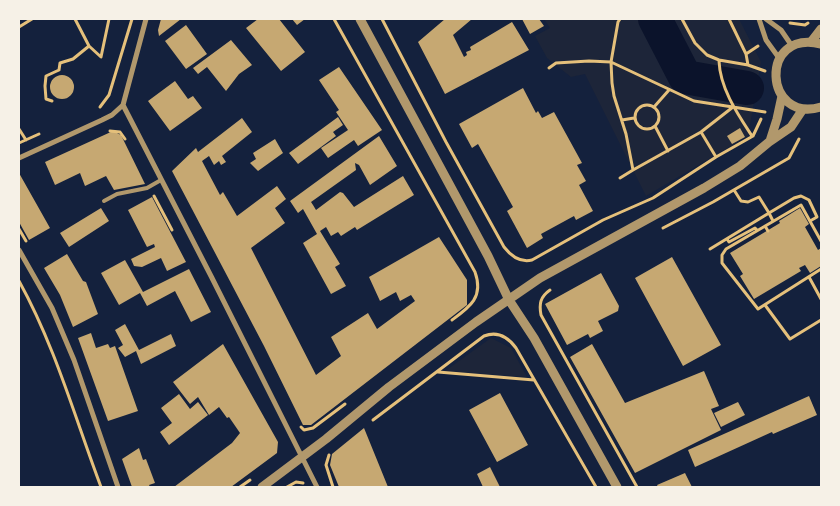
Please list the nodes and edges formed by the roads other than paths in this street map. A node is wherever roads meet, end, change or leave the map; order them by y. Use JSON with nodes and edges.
{"nodes":[{"id":1,"x":146,"y":19,"type":"edge"},
{"id":2,"x":360,"y":19,"type":"edge"},
{"id":3,"x":758,"y":19,"type":"edge"},
{"id":4,"x":766,"y":19,"type":"edge"},
{"id":5,"x":821,"y":29,"type":"edge"},
{"id":6,"x":811,"y":42,"type":"junction"},
{"id":7,"x":821,"y":44,"type":"edge"},
{"id":8,"x":792,"y":46,"type":"junction"},
{"id":9,"x":780,"y":58,"type":"junction"},
{"id":10,"x":782,"y":96,"type":"junction"},
{"id":11,"x":122,"y":105,"type":"junction"},
{"id":12,"x":821,"y":107,"type":"edge"},
{"id":13,"x":803,"y":109,"type":"junction"},
{"id":14,"x":769,"y":142,"type":"junction"},
{"id":15,"x":19,"y":158,"type":"edge"},
{"id":16,"x":161,"y":180,"type":"junction"},
{"id":17,"x":104,"y":201,"type":"dead end"},
{"id":18,"x":19,"y":250,"type":"edge"},
{"id":19,"x":509,"y":300,"type":"junction"},
{"id":20,"x":303,"y":457,"type":"junction"},
{"id":21,"x":118,"y":487,"type":"edge"},
{"id":22,"x":262,"y":487,"type":"edge"},
{"id":23,"x":318,"y":487,"type":"edge"},
{"id":24,"x":617,"y":487,"type":"edge"}],
"edges":[{"from":1,"to":11,"type":"street"},
{"from":2,"to":19,"type":"street"},
{"from":3,"to":9,"type":"street"},
{"from":4,"to":8,"type":"street"},
{"from":5,"to":6,"type":"street"},
{"from":6,"to":7,"type":"street"},
{"from":6,"to":8,"type":"street"},
{"from":8,"to":9,"type":"street"},
{"from":9,"to":10,"type":"street"},
{"from":10,"to":13,"type":"street"},
{"from":10,"to":14,"type":"street"},
{"from":11,"to":15,"type":"street"},
{"from":11,"to":16,"type":"street"},
{"from":12,"to":13,"type":"street"},
{"from":13,"to":14,"type":"street"},
{"from":14,"to":19,"type":"street"},
{"from":16,"to":17,"type":"lane"},
{"from":16,"to":20,"type":"street"},
{"from":18,"to":21,"type":"street"},
{"from":19,"to":20,"type":"street"},
{"from":19,"to":24,"type":"street"},
{"from":20,"to":22,"type":"street"},
{"from":20,"to":23,"type":"street"}]}
